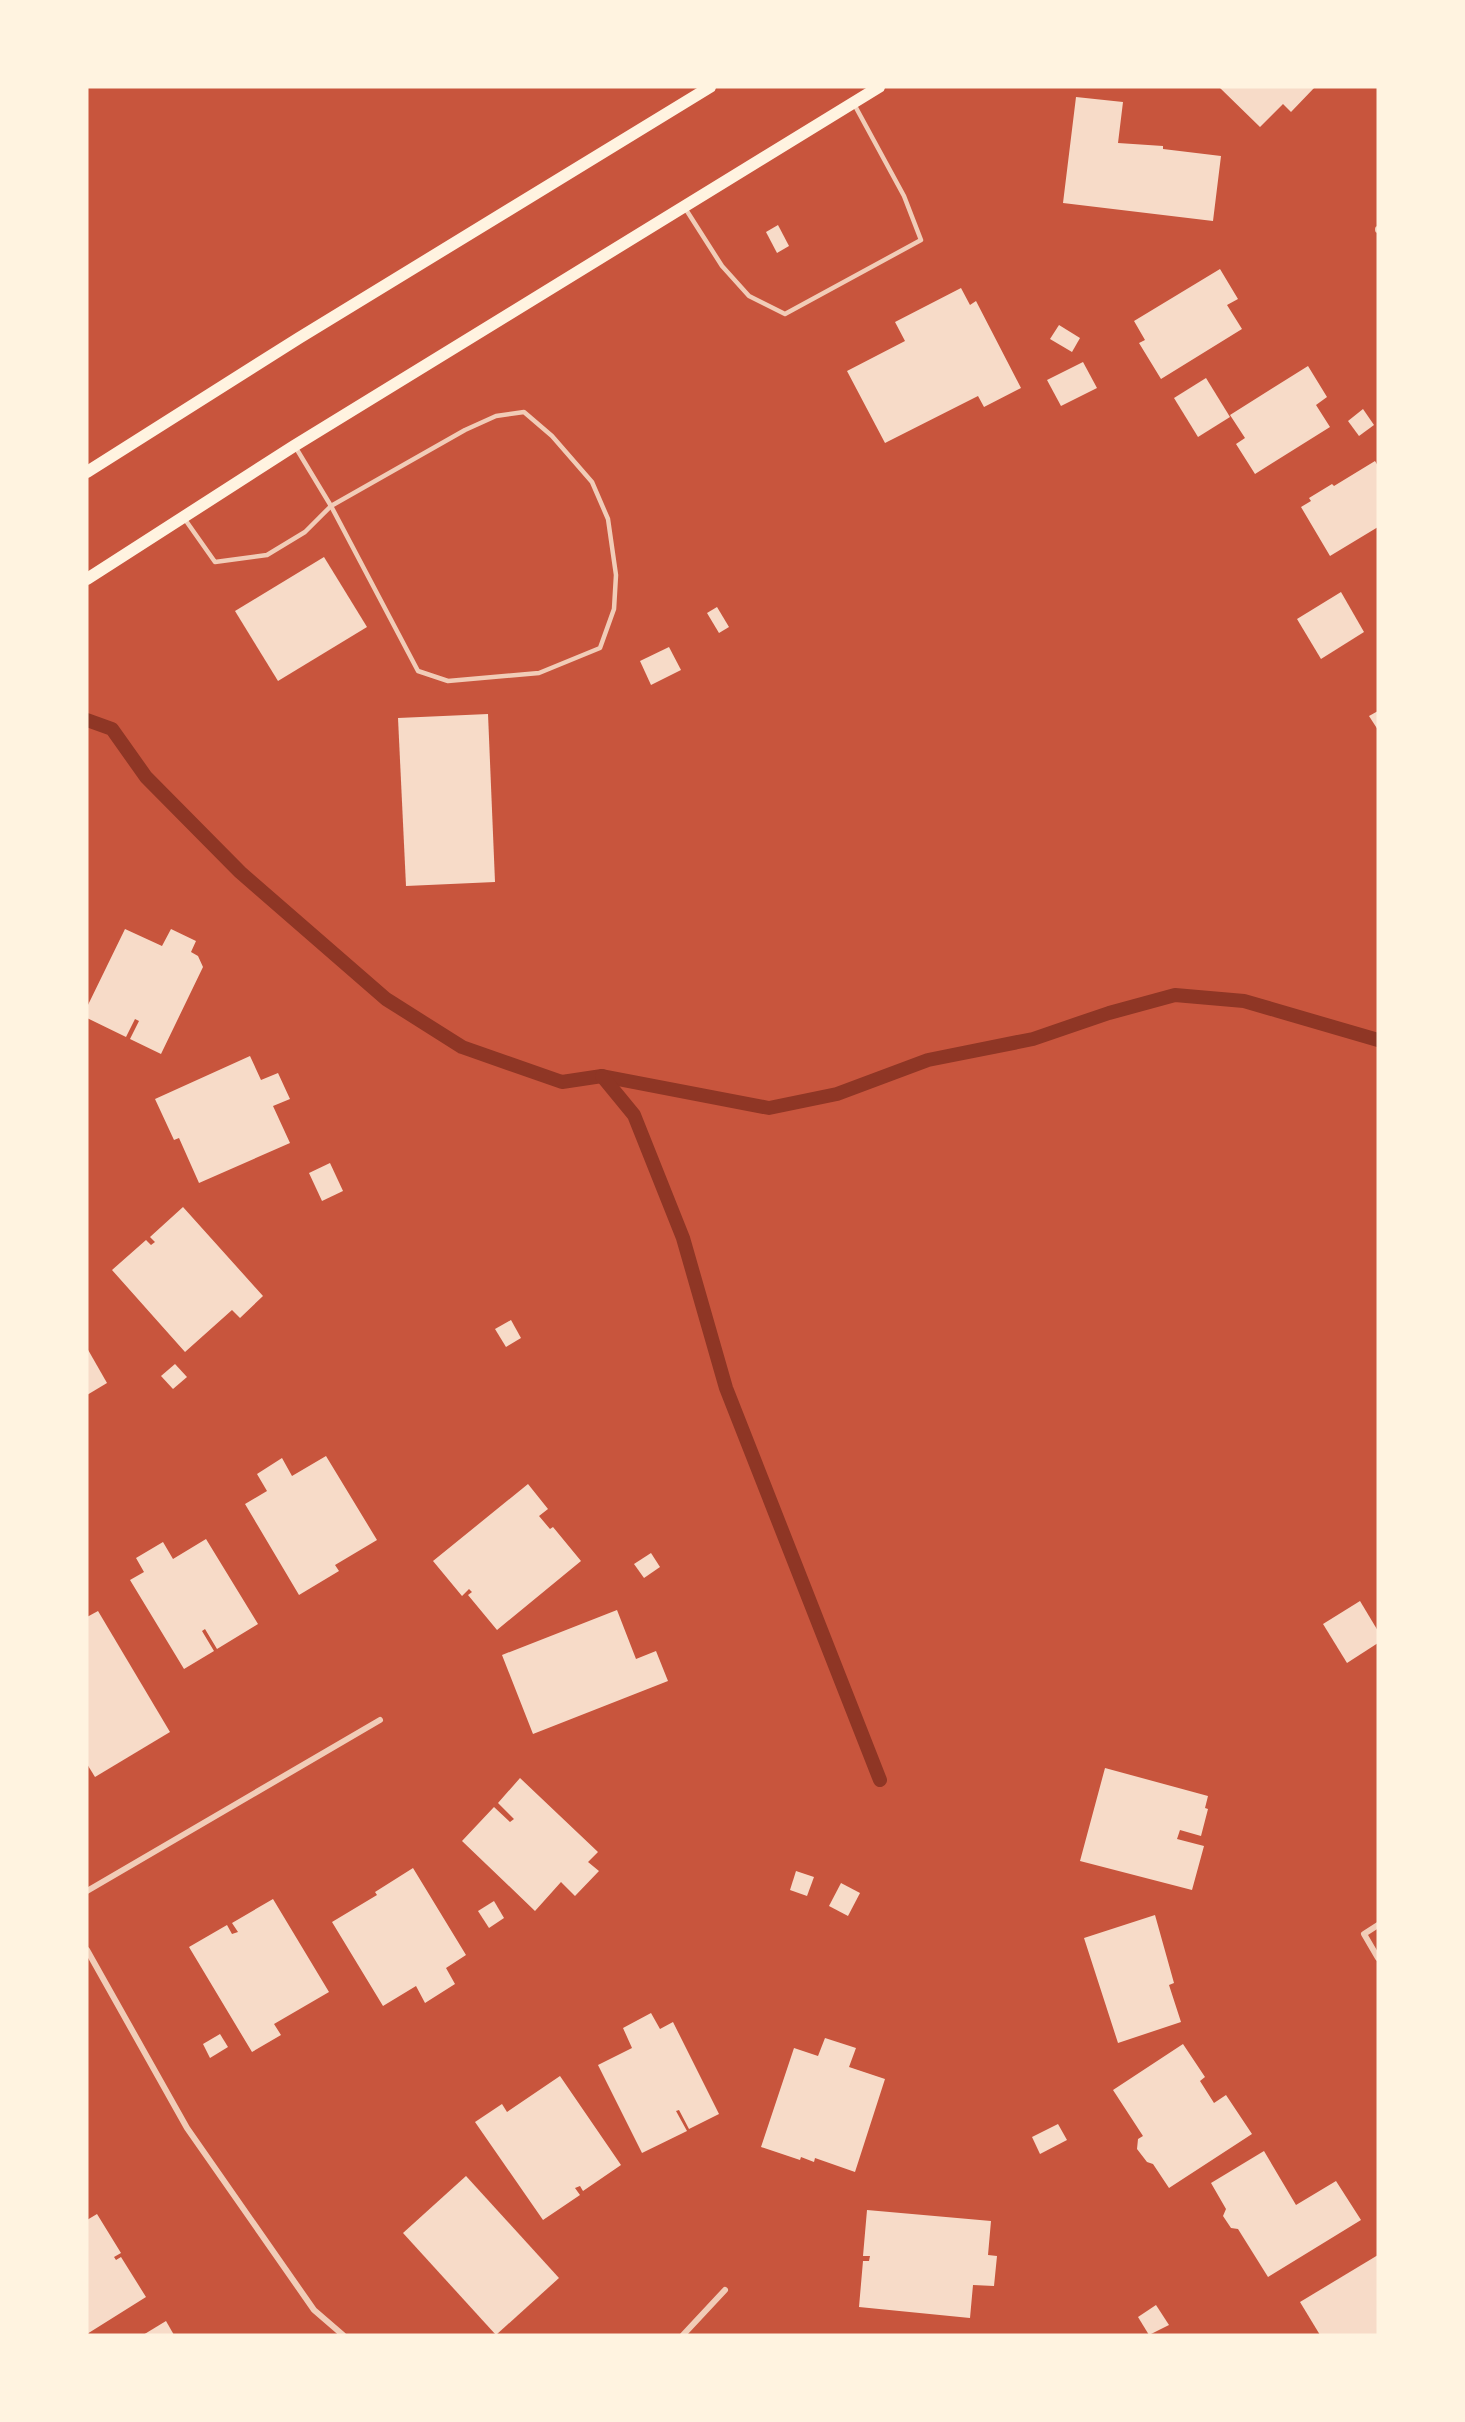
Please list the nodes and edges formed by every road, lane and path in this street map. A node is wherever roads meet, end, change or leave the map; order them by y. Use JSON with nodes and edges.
{"nodes":[{"id":1,"x":710,"y":87,"type":"edge"},
{"id":2,"x":879,"y":87,"type":"edge"},
{"id":3,"x":853,"y":103,"type":"junction"},
{"id":4,"x":684,"y":206,"type":"junction"},
{"id":5,"x":294,"y":446,"type":"junction"},
{"id":6,"x":87,"y":472,"type":"edge"},
{"id":7,"x":331,"y":506,"type":"junction"},
{"id":8,"x":183,"y":516,"type":"junction"},
{"id":9,"x":87,"y":579,"type":"edge"},
{"id":10,"x":380,"y":1720,"type":"dead end"},
{"id":11,"x":87,"y":1891,"type":"edge"},
{"id":12,"x":1378,"y":1925,"type":"edge"},
{"id":13,"x":87,"y":1950,"type":"edge"},
{"id":14,"x":1378,"y":1958,"type":"edge"},
{"id":15,"x":724,"y":2290,"type":"dead end"},
{"id":16,"x":343,"y":2335,"type":"edge"},
{"id":17,"x":683,"y":2335,"type":"edge"}],
"edges":[{"from":1,"to":6,"type":"main road"},
{"from":2,"to":3,"type":"main road"},
{"from":3,"to":4,"type":"main road"},
{"from":3,"to":4,"type":"lane"},
{"from":4,"to":5,"type":"main road"},
{"from":5,"to":7,"type":"lane"},
{"from":5,"to":8,"type":"main road"},
{"from":7,"to":7,"type":"lane"},
{"from":7,"to":8,"type":"lane"},
{"from":8,"to":9,"type":"main road"},
{"from":10,"to":11,"type":"street"},
{"from":12,"to":14,"type":"street"},
{"from":13,"to":16,"type":"street"},
{"from":15,"to":17,"type":"street"}]}
